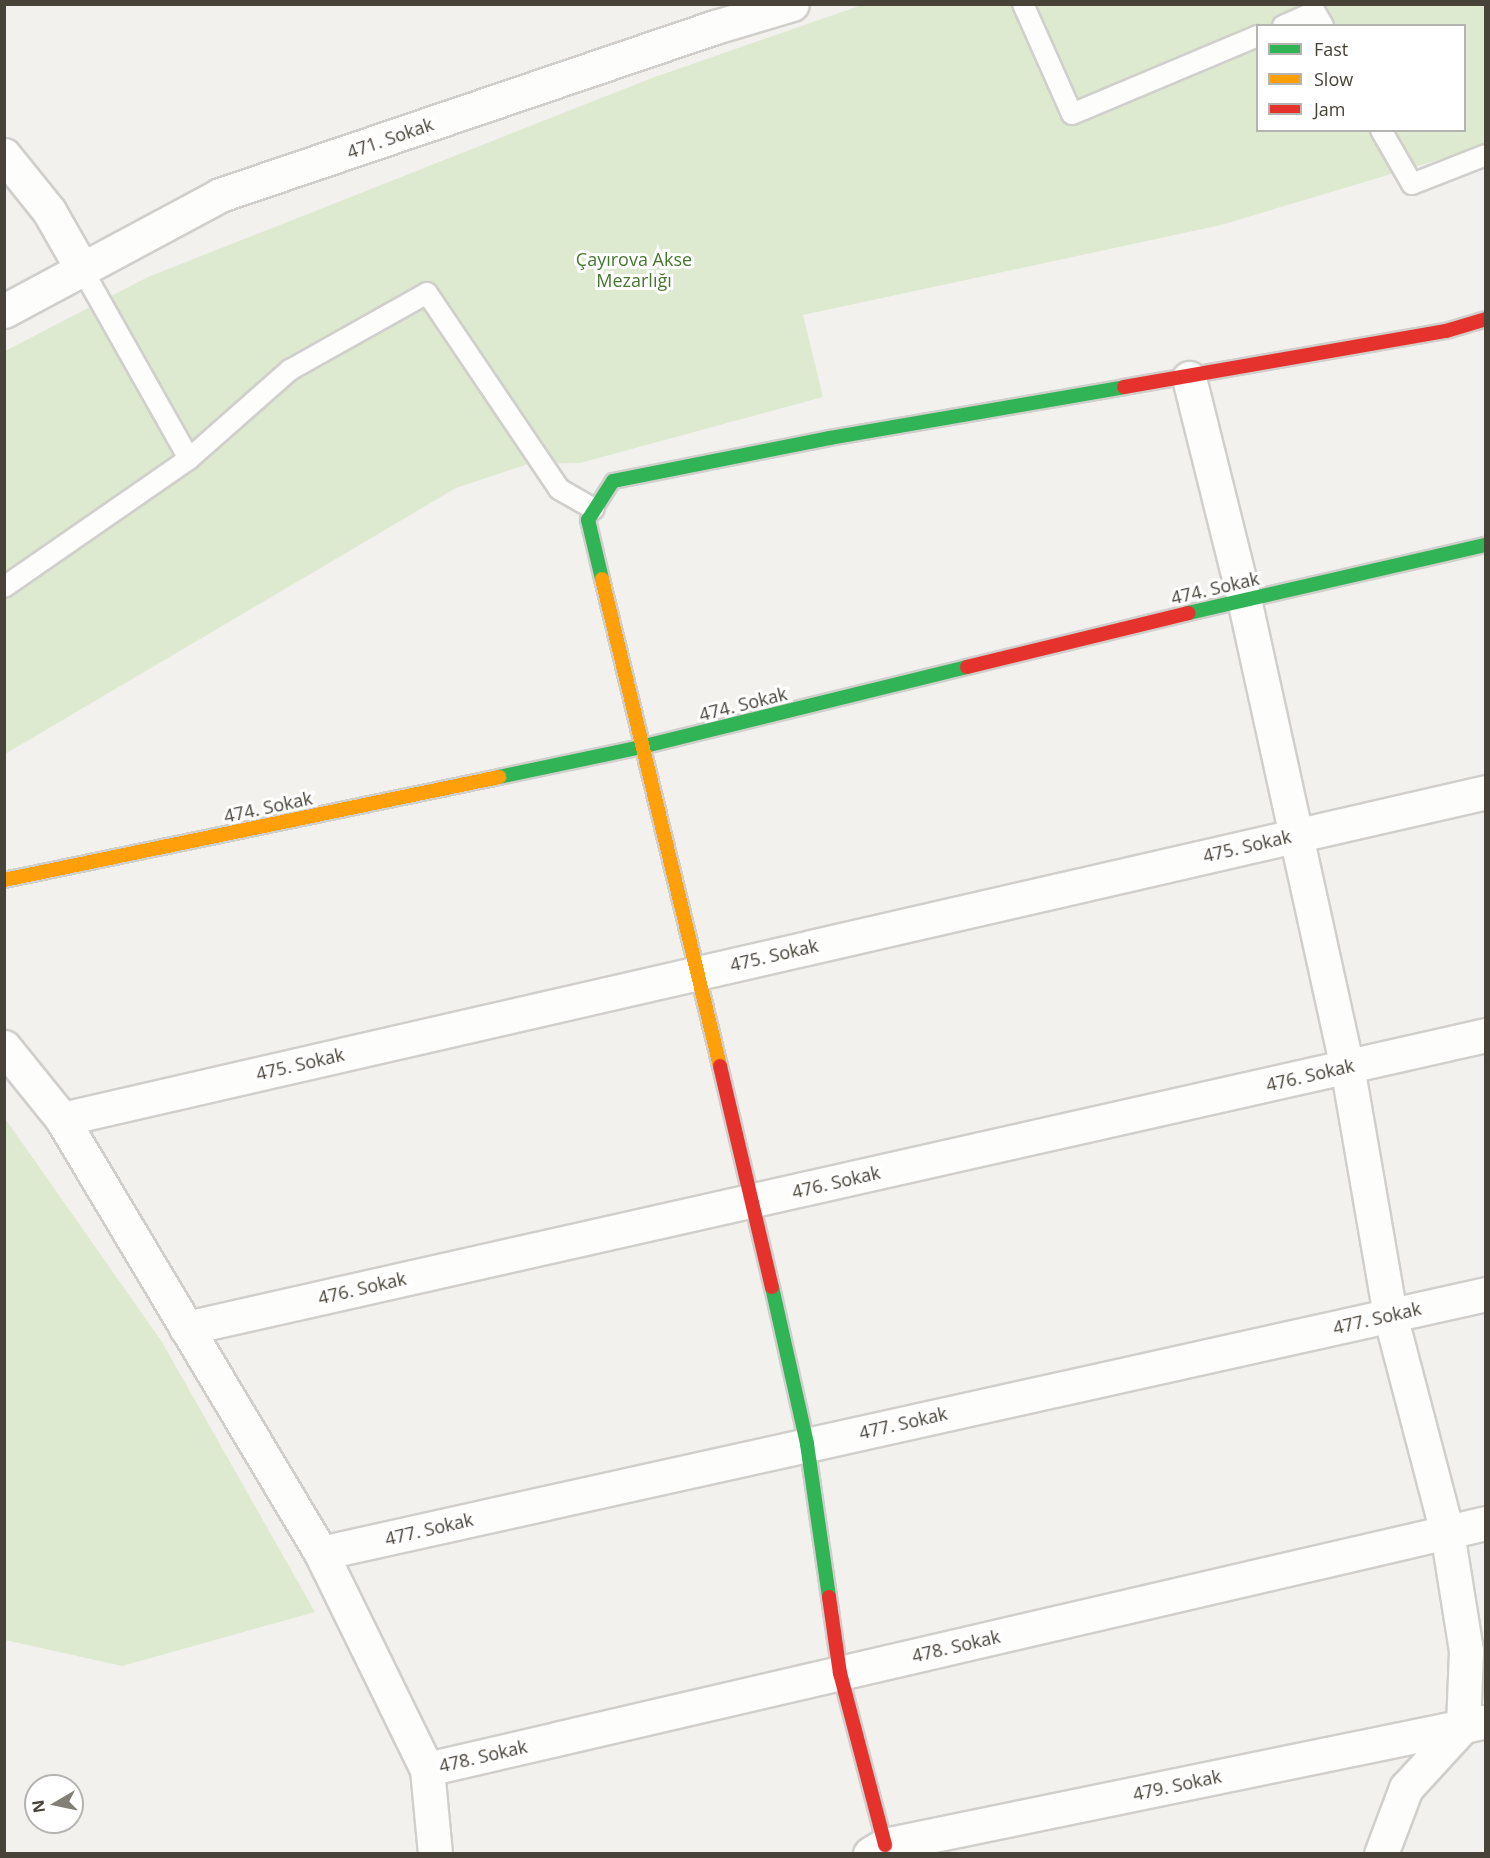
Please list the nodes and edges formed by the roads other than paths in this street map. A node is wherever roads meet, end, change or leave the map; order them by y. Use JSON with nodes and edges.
{"nodes":[{"id":1,"x":792,"y":4,"type":"edge"},
{"id":2,"x":1023,"y":4,"type":"edge"},
{"id":3,"x":712,"y":16,"type":"edge"},
{"id":4,"x":1288,"y":24,"type":"edge"},
{"id":5,"x":1322,"y":24,"type":"edge"},
{"id":6,"x":1256,"y":36,"type":"edge"},
{"id":7,"x":1382,"y":132,"type":"edge"},
{"id":8,"x":4,"y":155,"type":"edge"},
{"id":9,"x":1485,"y":155,"type":"edge"},
{"id":10,"x":81,"y":267,"type":"junction"},
{"id":11,"x":4,"y":311,"type":"edge"},
{"id":12,"x":1485,"y":319,"type":"edge"},
{"id":13,"x":1189,"y":378,"type":"junction"},
{"id":14,"x":189,"y":459,"type":"junction"},
{"id":15,"x":594,"y":509,"type":"junction"},
{"id":16,"x":1485,"y":545,"type":"edge"},
{"id":17,"x":4,"y":588,"type":"edge"},
{"id":18,"x":1244,"y":599,"type":"junction"},
{"id":19,"x":641,"y":747,"type":"junction"},
{"id":20,"x":1485,"y":792,"type":"edge"},
{"id":21,"x":1296,"y":835,"type":"junction"},
{"id":22,"x":4,"y":880,"type":"edge"},
{"id":23,"x":697,"y":973,"type":"junction"},
{"id":24,"x":1485,"y":1035,"type":"edge"},
{"id":25,"x":4,"y":1047,"type":"edge"},
{"id":26,"x":1347,"y":1066,"type":"junction"},
{"id":27,"x":62,"y":1119,"type":"junction"},
{"id":28,"x":753,"y":1200,"type":"junction"},
{"id":29,"x":1485,"y":1294,"type":"edge"},
{"id":30,"x":1390,"y":1315,"type":"junction"},
{"id":31,"x":186,"y":1328,"type":"junction"},
{"id":32,"x":807,"y":1444,"type":"junction"},
{"id":33,"x":1485,"y":1523,"type":"edge"},
{"id":34,"x":1448,"y":1532,"type":"junction"},
{"id":35,"x":321,"y":1553,"type":"junction"},
{"id":36,"x":840,"y":1673,"type":"junction"},
{"id":37,"x":1474,"y":1724,"type":"edge"},
{"id":38,"x":427,"y":1769,"type":"junction"},
{"id":39,"x":877,"y":1849,"type":"edge"},
{"id":40,"x":435,"y":1854,"type":"edge"},
{"id":41,"x":1381,"y":1854,"type":"edge"}],
"edges":[{"from":1,"to":3,"type":"street","name":"471. Sokak"},
{"from":2,"to":6,"type":"lane"},
{"from":3,"to":10,"type":"street","name":"471. Sokak"},
{"from":4,"to":5,"type":"lane"},
{"from":7,"to":9,"type":"lane"},
{"from":8,"to":10,"type":"street"},
{"from":10,"to":11,"type":"street","name":"471. Sokak"},
{"from":10,"to":14,"type":"lane"},
{"from":12,"to":13,"type":"street"},
{"from":13,"to":15,"type":"street"},
{"from":13,"to":18,"type":"street"},
{"from":14,"to":15,"type":"lane"},
{"from":14,"to":17,"type":"lane"},
{"from":15,"to":19,"type":"street"},
{"from":16,"to":18,"type":"street","name":"474. Sokak"},
{"from":18,"to":19,"type":"street","name":"474. Sokak"},
{"from":18,"to":21,"type":"street"},
{"from":19,"to":22,"type":"street","name":"474. Sokak"},
{"from":19,"to":23,"type":"street"},
{"from":20,"to":21,"type":"street","name":"475. Sokak"},
{"from":21,"to":23,"type":"street","name":"475. Sokak"},
{"from":21,"to":26,"type":"street"},
{"from":23,"to":27,"type":"street","name":"475. Sokak"},
{"from":23,"to":28,"type":"street"},
{"from":24,"to":26,"type":"street","name":"476. Sokak"},
{"from":25,"to":27,"type":"street"},
{"from":26,"to":28,"type":"street","name":"476. Sokak"},
{"from":26,"to":30,"type":"street"},
{"from":27,"to":31,"type":"street"},
{"from":28,"to":31,"type":"street","name":"476. Sokak"},
{"from":28,"to":32,"type":"street"},
{"from":29,"to":30,"type":"street","name":"477. Sokak"},
{"from":30,"to":32,"type":"street","name":"477. Sokak"},
{"from":30,"to":34,"type":"street"},
{"from":31,"to":35,"type":"street"},
{"from":32,"to":35,"type":"street","name":"477. Sokak"},
{"from":32,"to":36,"type":"street"},
{"from":33,"to":34,"type":"street","name":"478. Sokak"},
{"from":34,"to":36,"type":"street","name":"478. Sokak"},
{"from":34,"to":37,"type":"street"},
{"from":35,"to":38,"type":"street"},
{"from":36,"to":38,"type":"street","name":"478. Sokak"},
{"from":36,"to":39,"type":"street"},
{"from":37,"to":39,"type":"street","name":"479. Sokak"},
{"from":37,"to":41,"type":"street"},
{"from":38,"to":40,"type":"street"}]}
